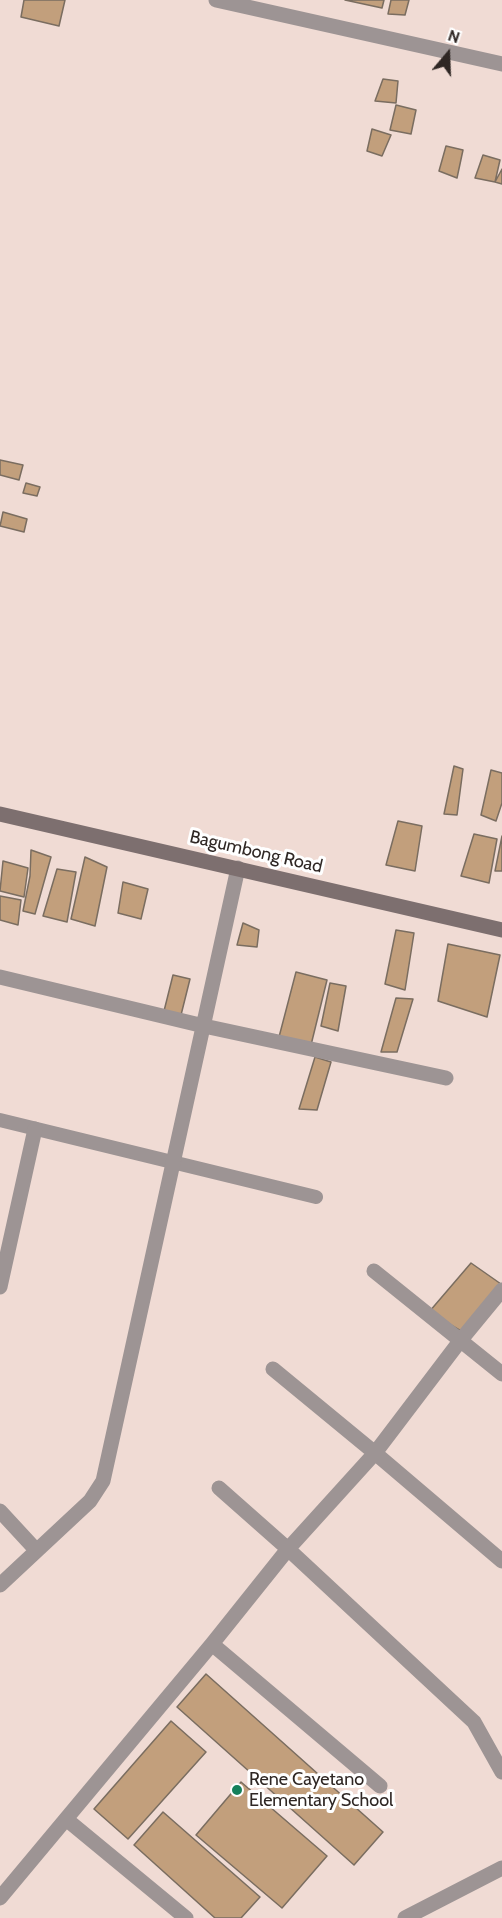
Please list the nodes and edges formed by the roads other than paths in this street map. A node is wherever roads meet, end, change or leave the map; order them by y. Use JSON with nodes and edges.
{"nodes":[{"id":1,"x":216,"y":0,"type":"edge"},
{"id":2,"x":502,"y":64,"type":"edge"},
{"id":3,"x":0,"y":814,"type":"edge"},
{"id":4,"x":238,"y":867,"type":"junction"},
{"id":5,"x":502,"y":930,"type":"edge"},
{"id":6,"x":0,"y":977,"type":"edge"},
{"id":7,"x":204,"y":1026,"type":"junction"},
{"id":8,"x":446,"y":1078,"type":"dead end"},
{"id":9,"x":0,"y":1120,"type":"edge"},
{"id":10,"x":36,"y":1129,"type":"junction"},
{"id":11,"x":173,"y":1162,"type":"junction"},
{"id":12,"x":316,"y":1197,"type":"dead end"},
{"id":13,"x":374,"y":1271,"type":"dead end"},
{"id":14,"x":0,"y":1287,"type":"edge"},
{"id":15,"x":502,"y":1290,"type":"edge"},
{"id":16,"x":460,"y":1341,"type":"junction"},
{"id":17,"x":273,"y":1369,"type":"dead end"},
{"id":18,"x":502,"y":1374,"type":"edge"},
{"id":19,"x":375,"y":1453,"type":"junction"},
{"id":20,"x":219,"y":1488,"type":"dead end"},
{"id":21,"x":0,"y":1511,"type":"edge"},
{"id":22,"x":288,"y":1549,"type":"junction"},
{"id":23,"x":36,"y":1550,"type":"junction"},
{"id":24,"x":502,"y":1561,"type":"edge"},
{"id":25,"x":0,"y":1585,"type":"edge"},
{"id":26,"x":212,"y":1644,"type":"junction"},
{"id":27,"x":502,"y":1772,"type":"edge"},
{"id":28,"x":380,"y":1786,"type":"dead end"},
{"id":29,"x":66,"y":1819,"type":"junction"},
{"id":30,"x":502,"y":1868,"type":"edge"},
{"id":31,"x":0,"y":1898,"type":"edge"},
{"id":32,"x":186,"y":1918,"type":"edge"},
{"id":33,"x":405,"y":1918,"type":"edge"}],
"edges":[{"from":1,"to":2,"type":"street"},
{"from":3,"to":4,"type":"street","name":"Bagumbong Road"},
{"from":4,"to":5,"type":"street","name":"Bagumbong Road"},
{"from":4,"to":7,"type":"street"},
{"from":6,"to":7,"type":"street"},
{"from":7,"to":8,"type":"street"},
{"from":7,"to":11,"type":"street"},
{"from":9,"to":10,"type":"lane"},
{"from":10,"to":11,"type":"lane"},
{"from":10,"to":14,"type":"street"},
{"from":11,"to":12,"type":"lane"},
{"from":11,"to":23,"type":"street"},
{"from":13,"to":16,"type":"street"},
{"from":15,"to":16,"type":"street"},
{"from":16,"to":18,"type":"street"},
{"from":16,"to":19,"type":"street"},
{"from":17,"to":19,"type":"street"},
{"from":19,"to":22,"type":"street"},
{"from":19,"to":24,"type":"street"},
{"from":20,"to":22,"type":"street"},
{"from":21,"to":23,"type":"street"},
{"from":22,"to":26,"type":"street"},
{"from":22,"to":27,"type":"street"},
{"from":23,"to":25,"type":"street"},
{"from":26,"to":28,"type":"street"},
{"from":26,"to":29,"type":"street"},
{"from":29,"to":31,"type":"street"},
{"from":29,"to":32,"type":"street"},
{"from":30,"to":33,"type":"street"}]}
